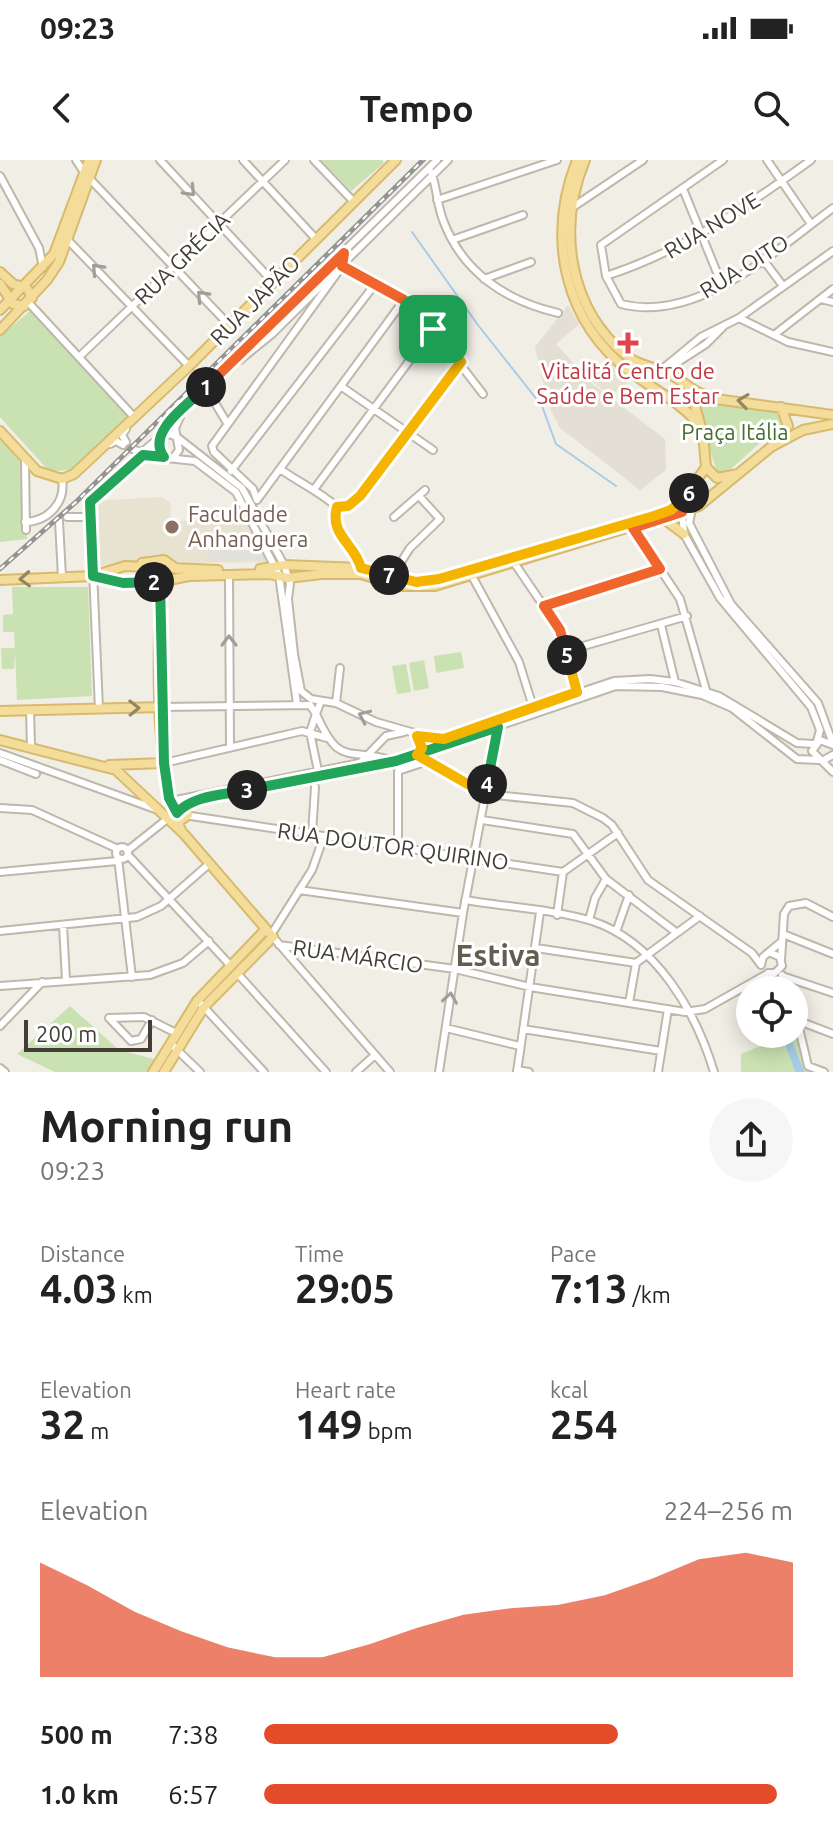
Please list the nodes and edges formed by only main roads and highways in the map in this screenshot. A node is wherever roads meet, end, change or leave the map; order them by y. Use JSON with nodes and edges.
{"nodes":[{"id":1,"x":89,"y":160,"type":"edge"},
{"id":2,"x":96,"y":160,"type":"edge"},
{"id":3,"x":396,"y":160,"type":"edge"},
{"id":4,"x":577,"y":160,"type":"edge"},
{"id":5,"x":585,"y":160,"type":"edge"},
{"id":6,"x":87,"y":176,"type":"junction"},
{"id":7,"x":65,"y":237,"type":"junction"},
{"id":8,"x":0,"y":272,"type":"edge"},
{"id":9,"x":0,"y":284,"type":"edge"},
{"id":10,"x":21,"y":286,"type":"junction"},
{"id":11,"x":10,"y":298,"type":"junction"},
{"id":12,"x":28,"y":302,"type":"junction"},
{"id":13,"x":0,"y":310,"type":"edge"},
{"id":14,"x":0,"y":330,"type":"edge"},
{"id":15,"x":661,"y":370,"type":"junction"},
{"id":16,"x":674,"y":376,"type":"junction"},
{"id":17,"x":658,"y":390,"type":"junction"},
{"id":18,"x":708,"y":396,"type":"junction"},
{"id":19,"x":781,"y":406,"type":"junction"},
{"id":20,"x":833,"y":415,"type":"edge"},
{"id":21,"x":697,"y":422,"type":"junction"},
{"id":22,"x":833,"y":424,"type":"edge"},
{"id":23,"x":2,"y":436,"type":"edge"},
{"id":24,"x":771,"y":447,"type":"junction"},
{"id":25,"x":706,"y":467,"type":"junction"},
{"id":26,"x":738,"y":474,"type":"junction"},
{"id":27,"x":697,"y":485,"type":"junction"},
{"id":28,"x":682,"y":512,"type":"junction"},
{"id":29,"x":664,"y":519,"type":"junction"},
{"id":30,"x":684,"y":534,"type":"road end"},
{"id":31,"x":125,"y":566,"type":"junction"},
{"id":32,"x":137,"y":566,"type":"junction"},
{"id":33,"x":300,"y":566,"type":"junction"},
{"id":34,"x":152,"y":567,"type":"junction"},
{"id":35,"x":178,"y":570,"type":"junction"},
{"id":36,"x":283,"y":573,"type":"junction"},
{"id":37,"x":93,"y":576,"type":"junction"},
{"id":38,"x":301,"y":577,"type":"junction"},
{"id":39,"x":0,"y":580,"type":"edge"},
{"id":40,"x":160,"y":580,"type":"junction"},
{"id":41,"x":123,"y":583,"type":"junction"},
{"id":42,"x":162,"y":707,"type":"junction"},
{"id":43,"x":0,"y":711,"type":"edge"},
{"id":44,"x":0,"y":740,"type":"edge"},
{"id":45,"x":164,"y":763,"type":"junction"},
{"id":46,"x":133,"y":764,"type":"junction"},
{"id":47,"x":106,"y":765,"type":"junction"},
{"id":48,"x":130,"y":780,"type":"junction"},
{"id":49,"x":171,"y":816,"type":"junction"},
{"id":50,"x":190,"y":816,"type":"road end"},
{"id":51,"x":272,"y":937,"type":"junction"},
{"id":52,"x":201,"y":1004,"type":"junction"},
{"id":53,"x":175,"y":1046,"type":"junction"},
{"id":54,"x":153,"y":1072,"type":"edge"},
{"id":55,"x":164,"y":1072,"type":"edge"}],
"edges":[{"from":1,"to":6,"type":"main road"},
{"from":2,"to":6,"type":"main road"},
{"from":3,"to":23,"type":"main road","name":"RUA JAPÃO"},
{"from":4,"to":17,"type":"main road"},
{"from":5,"to":15,"type":"main road"},
{"from":6,"to":7,"type":"main road"},
{"from":7,"to":10,"type":"main road"},
{"from":7,"to":12,"type":"main road"},
{"from":8,"to":10,"type":"main road"},
{"from":9,"to":11,"type":"main road"},
{"from":10,"to":11,"type":"main road"},
{"from":10,"to":12,"type":"main road"},
{"from":11,"to":12,"type":"main road"},
{"from":11,"to":13,"type":"main road"},
{"from":12,"to":14,"type":"main road"},
{"from":15,"to":16,"type":"main road"},
{"from":15,"to":17,"type":"main road"},
{"from":16,"to":17,"type":"main road"},
{"from":16,"to":18,"type":"main road"},
{"from":17,"to":21,"type":"main road"},
{"from":19,"to":18,"type":"main road","one_way":true},
{"from":18,"to":21,"type":"main road"},
{"from":19,"to":20,"type":"main road"},
{"from":19,"to":24,"type":"main road"},
{"from":21,"to":25,"type":"main road"},
{"from":22,"to":24,"type":"main road"},
{"from":24,"to":26,"type":"main road"},
{"from":25,"to":26,"type":"main road"},
{"from":25,"to":27,"type":"main road"},
{"from":26,"to":28,"type":"main road"},
{"from":27,"to":28,"type":"main road"},
{"from":27,"to":33,"type":"main road"},
{"from":28,"to":29,"type":"main road"},
{"from":29,"to":30,"type":"main road"},
{"from":29,"to":38,"type":"main road"},
{"from":31,"to":32,"type":"main road"},
{"from":31,"to":37,"type":"main road"},
{"from":31,"to":41,"type":"main road"},
{"from":32,"to":34,"type":"main road"},
{"from":32,"to":35,"type":"main road"},
{"from":33,"to":36,"type":"main road"},
{"from":33,"to":38,"type":"main road"},
{"from":34,"to":35,"type":"main road"},
{"from":34,"to":40,"type":"main road"},
{"from":35,"to":36,"type":"main road"},
{"from":36,"to":38,"type":"main road"},
{"from":36,"to":40,"type":"main road"},
{"from":37,"to":39,"type":"main road","one_way":true},
{"from":37,"to":41,"type":"main road"},
{"from":40,"to":41,"type":"main road"},
{"from":40,"to":42,"type":"main road"},
{"from":43,"to":42,"type":"main road","one_way":true},
{"from":42,"to":45,"type":"main road"},
{"from":44,"to":47,"type":"main road"},
{"from":45,"to":46,"type":"main road"},
{"from":45,"to":49,"type":"main road"},
{"from":46,"to":47,"type":"main road"},
{"from":46,"to":48,"type":"main road"},
{"from":47,"to":48,"type":"main road"},
{"from":48,"to":49,"type":"main road"},
{"from":49,"to":50,"type":"main road"},
{"from":49,"to":51,"type":"main road"},
{"from":51,"to":52,"type":"main road"},
{"from":51,"to":52,"type":"main road"},
{"from":52,"to":53,"type":"main road"},
{"from":52,"to":53,"type":"main road"},
{"from":53,"to":54,"type":"main road"},
{"from":53,"to":55,"type":"main road"}]}
